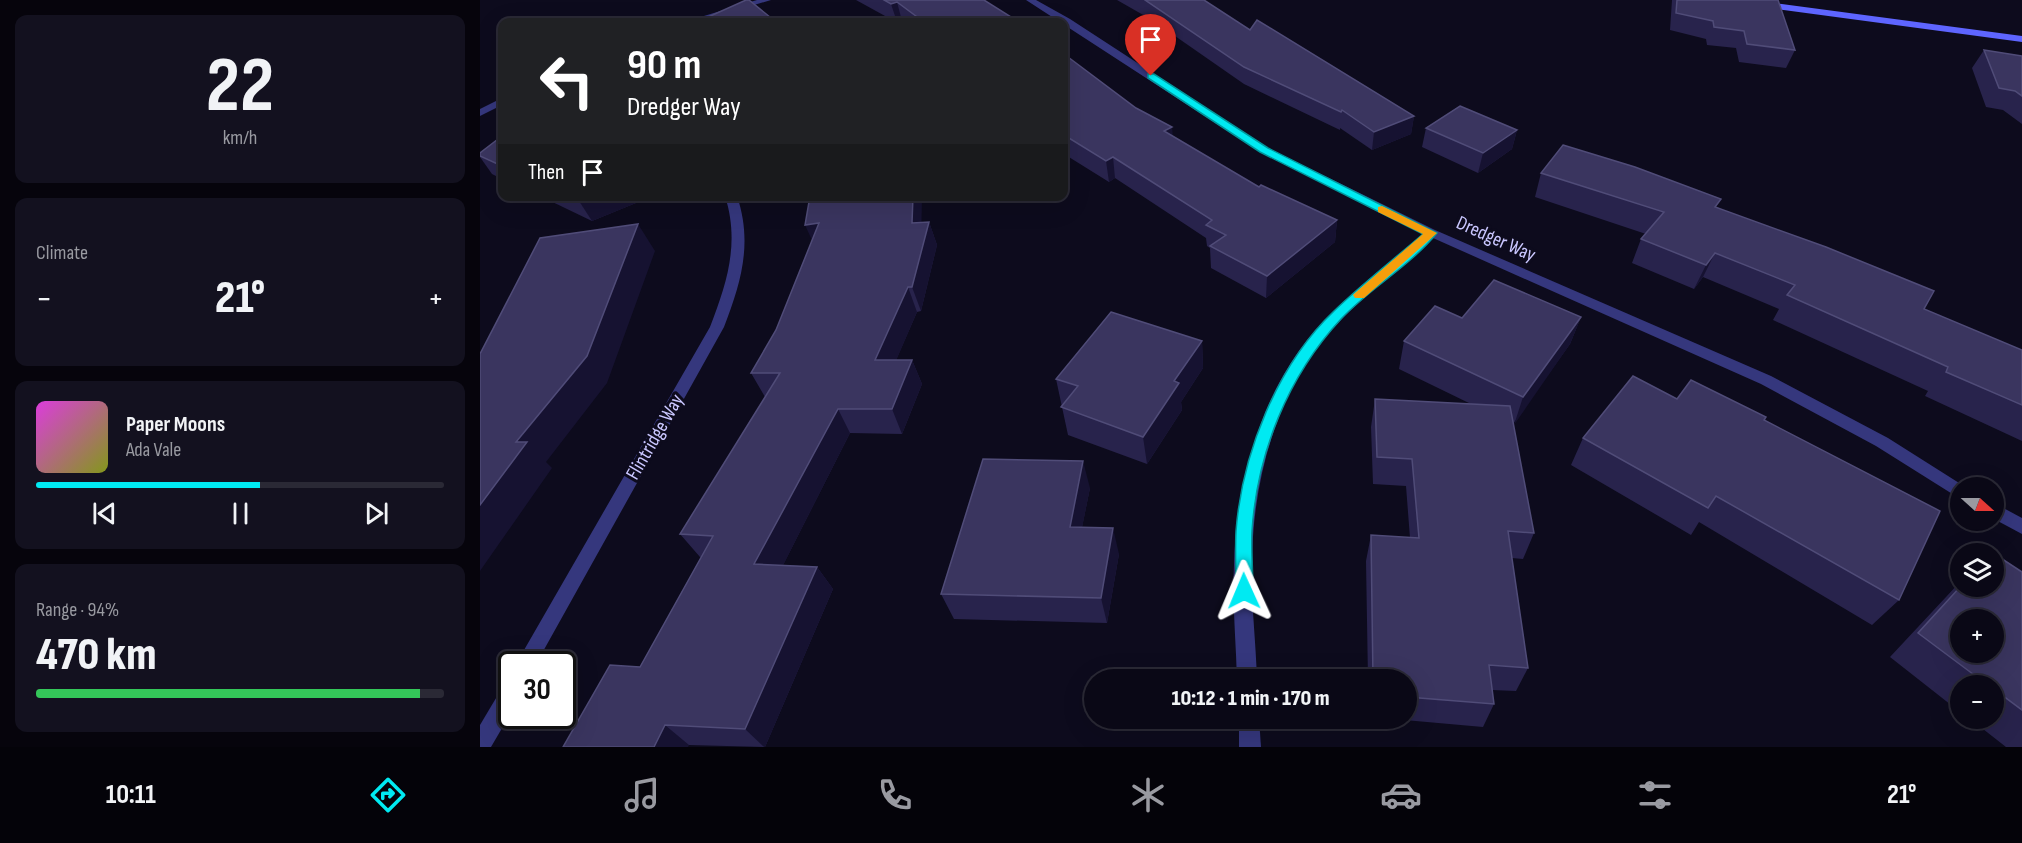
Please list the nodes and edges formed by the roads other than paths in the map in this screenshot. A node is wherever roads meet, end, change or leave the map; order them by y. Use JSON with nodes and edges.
{"nodes":[{"id":1,"x":767,"y":0,"type":"edge"},
{"id":2,"x":1030,"y":0,"type":"edge"},
{"id":3,"x":1731,"y":0,"type":"edge"},
{"id":4,"x":703,"y":18,"type":"edge"},
{"id":5,"x":1062,"y":18,"type":"edge"},
{"id":6,"x":1068,"y":22,"type":"edge"},
{"id":7,"x":2022,"y":39,"type":"edge"},
{"id":8,"x":498,"y":103,"type":"edge"},
{"id":9,"x":480,"y":113,"type":"edge"},
{"id":10,"x":733,"y":201,"type":"edge"},
{"id":11,"x":1431,"y":233,"type":"junction"},
{"id":12,"x":1950,"y":484,"type":"edge"},
{"id":13,"x":2004,"y":516,"type":"edge"},
{"id":14,"x":2022,"y":528,"type":"edge"},
{"id":15,"x":533,"y":651,"type":"edge"},
{"id":16,"x":1247,"y":669,"type":"edge"},
{"id":17,"x":498,"y":714,"type":"edge"},
{"id":18,"x":1249,"y":729,"type":"edge"},
{"id":19,"x":480,"y":745,"type":"edge"},
{"id":20,"x":1250,"y":747,"type":"edge"}],
"edges":[{"from":1,"to":4,"type":"street"},
{"from":2,"to":5,"type":"street","name":"Dredger Way"},
{"from":3,"to":7,"type":"street"},
{"from":6,"to":11,"type":"street","name":"Dredger Way"},
{"from":8,"to":9,"type":"street"},
{"from":10,"to":15,"type":"street","name":"Flintridge Way"},
{"from":11,"to":12,"type":"street","name":"Dredger Way"},
{"from":11,"to":16,"type":"street"},
{"from":13,"to":14,"type":"street"},
{"from":17,"to":19,"type":"street"},
{"from":18,"to":20,"type":"street"}]}
